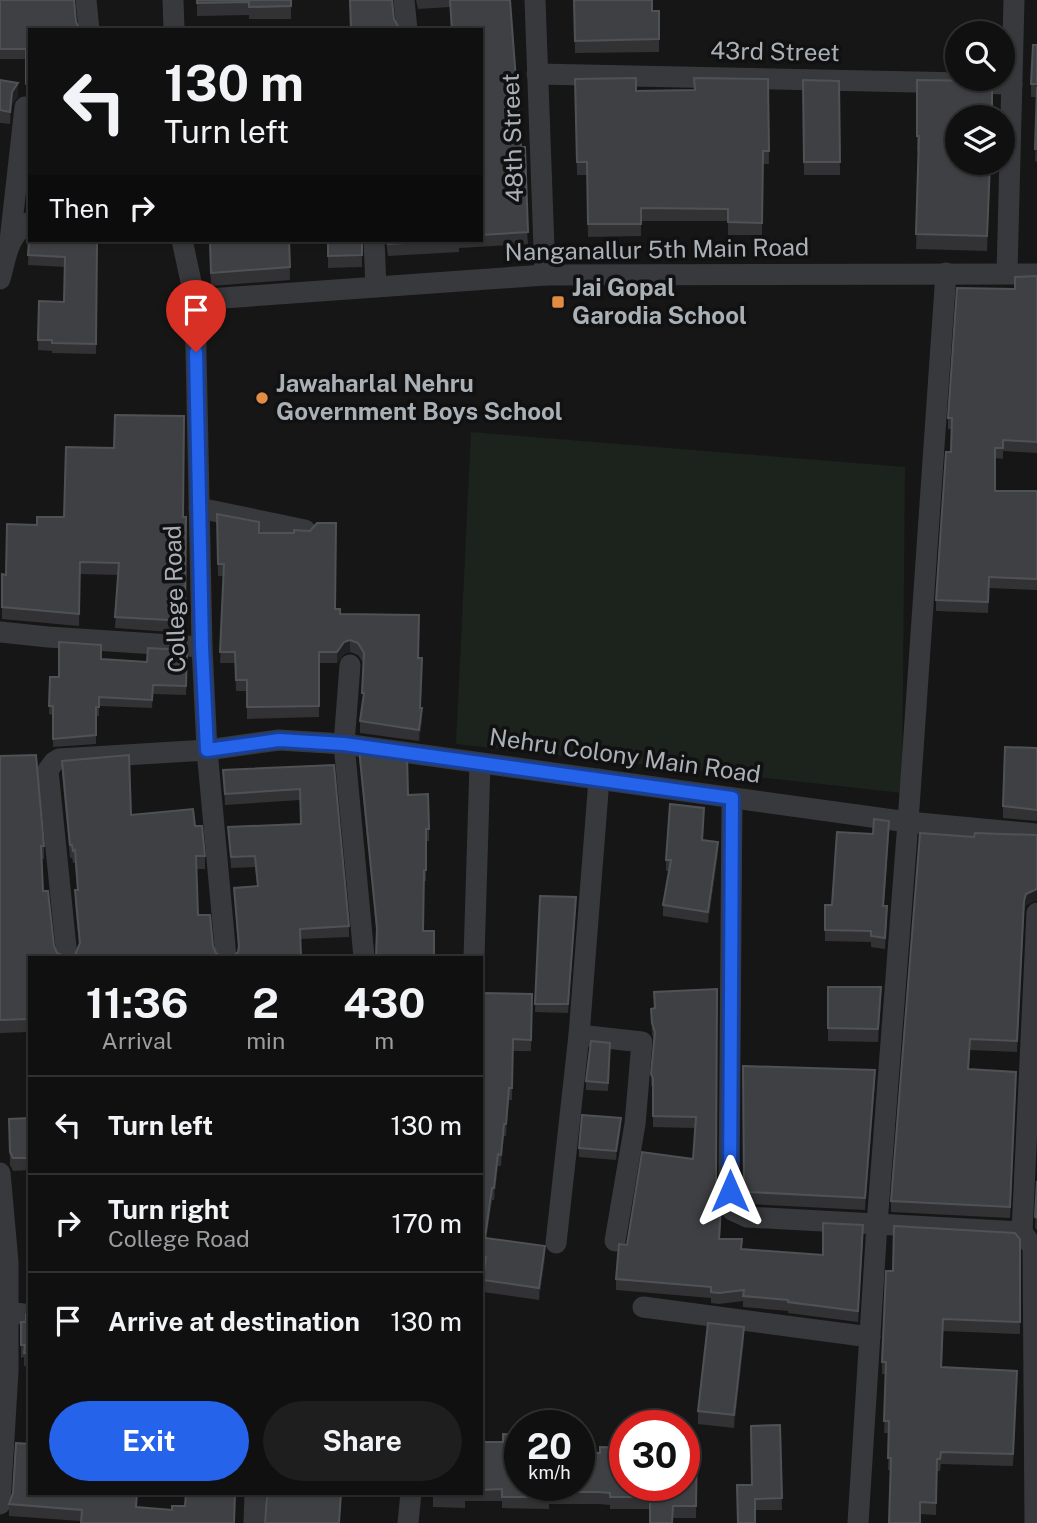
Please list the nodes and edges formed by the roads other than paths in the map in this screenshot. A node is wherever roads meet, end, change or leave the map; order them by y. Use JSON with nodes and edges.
{"nodes":[{"id":1,"x":86,"y":0,"type":"edge"},
{"id":2,"x":173,"y":0,"type":"edge"},
{"id":3,"x":404,"y":0,"type":"edge"},
{"id":4,"x":535,"y":0,"type":"edge"},
{"id":5,"x":1014,"y":0,"type":"edge"},
{"id":6,"x":1014,"y":21,"type":"edge"},
{"id":7,"x":89,"y":28,"type":"edge"},
{"id":8,"x":174,"y":28,"type":"edge"},
{"id":9,"x":407,"y":28,"type":"edge"},
{"id":10,"x":537,"y":74,"type":"junction"},
{"id":11,"x":945,"y":83,"type":"edge"},
{"id":12,"x":1012,"y":91,"type":"edge"},
{"id":13,"x":25,"y":107,"type":"dead end"},
{"id":14,"x":19,"y":231,"type":"edge"},
{"id":15,"x":182,"y":242,"type":"edge"},
{"id":16,"x":374,"y":242,"type":"edge"},
{"id":17,"x":946,"y":273,"type":"junction"},
{"id":18,"x":1007,"y":273,"type":"junction"},
{"id":19,"x":1037,"y":274,"type":"edge"},
{"id":20,"x":545,"y":275,"type":"junction"},
{"id":21,"x":0,"y":279,"type":"edge"},
{"id":22,"x":376,"y":287,"type":"junction"},
{"id":23,"x":195,"y":300,"type":"junction"},
{"id":24,"x":199,"y":508,"type":"junction"},
{"id":25,"x":305,"y":530,"type":"edge"},
{"id":26,"x":0,"y":632,"type":"edge"},
{"id":27,"x":202,"y":647,"type":"junction"},
{"id":28,"x":350,"y":665,"type":"dead end"},
{"id":29,"x":344,"y":744,"type":"junction"},
{"id":30,"x":207,"y":750,"type":"junction"},
{"id":31,"x":480,"y":763,"type":"junction"},
{"id":32,"x":599,"y":779,"type":"junction"},
{"id":33,"x":732,"y":798,"type":"junction"},
{"id":34,"x":908,"y":822,"type":"junction"},
{"id":35,"x":1037,"y":834,"type":"edge"},
{"id":36,"x":1037,"y":913,"type":"edge"},
{"id":37,"x":67,"y":956,"type":"edge"},
{"id":38,"x":226,"y":956,"type":"edge"},
{"id":39,"x":364,"y":956,"type":"edge"},
{"id":40,"x":474,"y":956,"type":"edge"},
{"id":41,"x":579,"y":1035,"type":"junction"},
{"id":42,"x":0,"y":1173,"type":"edge"},
{"id":43,"x":877,"y":1224,"type":"junction"},
{"id":44,"x":615,"y":1241,"type":"dead end"},
{"id":45,"x":1031,"y":1242,"type":"edge"},
{"id":46,"x":556,"y":1243,"type":"dead end"},
{"id":47,"x":643,"y":1307,"type":"dead end"},
{"id":48,"x":8,"y":1312,"type":"junction"},
{"id":49,"x":28,"y":1315,"type":"edge"},
{"id":50,"x":870,"y":1337,"type":"junction"},
{"id":51,"x":255,"y":1495,"type":"edge"},
{"id":52,"x":411,"y":1495,"type":"edge"},
{"id":53,"x":0,"y":1504,"type":"edge"},
{"id":54,"x":254,"y":1523,"type":"edge"},
{"id":55,"x":408,"y":1523,"type":"edge"},
{"id":56,"x":859,"y":1523,"type":"edge"},
{"id":57,"x":1035,"y":1523,"type":"edge"}],
"edges":[{"from":1,"to":7,"type":"street"},
{"from":2,"to":8,"type":"street"},
{"from":3,"to":9,"type":"street"},
{"from":4,"to":10,"type":"street","name":"48th Street"},
{"from":5,"to":6,"type":"street"},
{"from":10,"to":11,"type":"street","name":"43rd Street"},
{"from":10,"to":20,"type":"street","name":"48th Street"},
{"from":12,"to":18,"type":"street"},
{"from":13,"to":14,"type":"street"},
{"from":14,"to":21,"type":"street"},
{"from":15,"to":23,"type":"street","name":"College Road"},
{"from":16,"to":22,"type":"street"},
{"from":17,"to":18,"type":"street","name":"Nanganallur 5th Main Road"},
{"from":17,"to":20,"type":"street","name":"Nanganallur 5th Main Road"},
{"from":17,"to":34,"type":"street"},
{"from":18,"to":19,"type":"street","name":"Nanganallur 5th Main Road"},
{"from":20,"to":22,"type":"street","name":"Nanganallur 5th Main Road"},
{"from":22,"to":23,"type":"street","name":"Nanganallur 5th Main Road"},
{"from":23,"to":24,"type":"street","name":"College Road"},
{"from":24,"to":25,"type":"street"},
{"from":24,"to":27,"type":"street","name":"College Road"},
{"from":26,"to":27,"type":"street"},
{"from":27,"to":30,"type":"street","name":"College Road"},
{"from":28,"to":29,"type":"street"},
{"from":29,"to":30,"type":"street","name":"Nehru Colony Main Road"},
{"from":29,"to":31,"type":"street","name":"Nehru Colony Main Road"},
{"from":29,"to":39,"type":"street"},
{"from":30,"to":37,"type":"street","name":"Nehru Colony Main Road"},
{"from":30,"to":38,"type":"street","name":"College Road"},
{"from":31,"to":32,"type":"street","name":"Nehru Colony Main Road"},
{"from":31,"to":40,"type":"street"},
{"from":32,"to":33,"type":"street","name":"Nehru Colony Main Road"},
{"from":32,"to":41,"type":"street"},
{"from":33,"to":34,"type":"street","name":"Nehru Colony Main Road"},
{"from":33,"to":43,"type":"street"},
{"from":34,"to":35,"type":"street","name":"Nehru Colony Main Road"},
{"from":34,"to":43,"type":"street"},
{"from":36,"to":45,"type":"street"},
{"from":41,"to":44,"type":"street"},
{"from":41,"to":46,"type":"street"},
{"from":42,"to":48,"type":"street"},
{"from":43,"to":45,"type":"street"},
{"from":43,"to":50,"type":"street"},
{"from":45,"to":57,"type":"street"},
{"from":47,"to":50,"type":"street"},
{"from":48,"to":49,"type":"street"},
{"from":48,"to":53,"type":"street"},
{"from":50,"to":56,"type":"street"},
{"from":51,"to":54,"type":"street"},
{"from":52,"to":55,"type":"street"}]}
